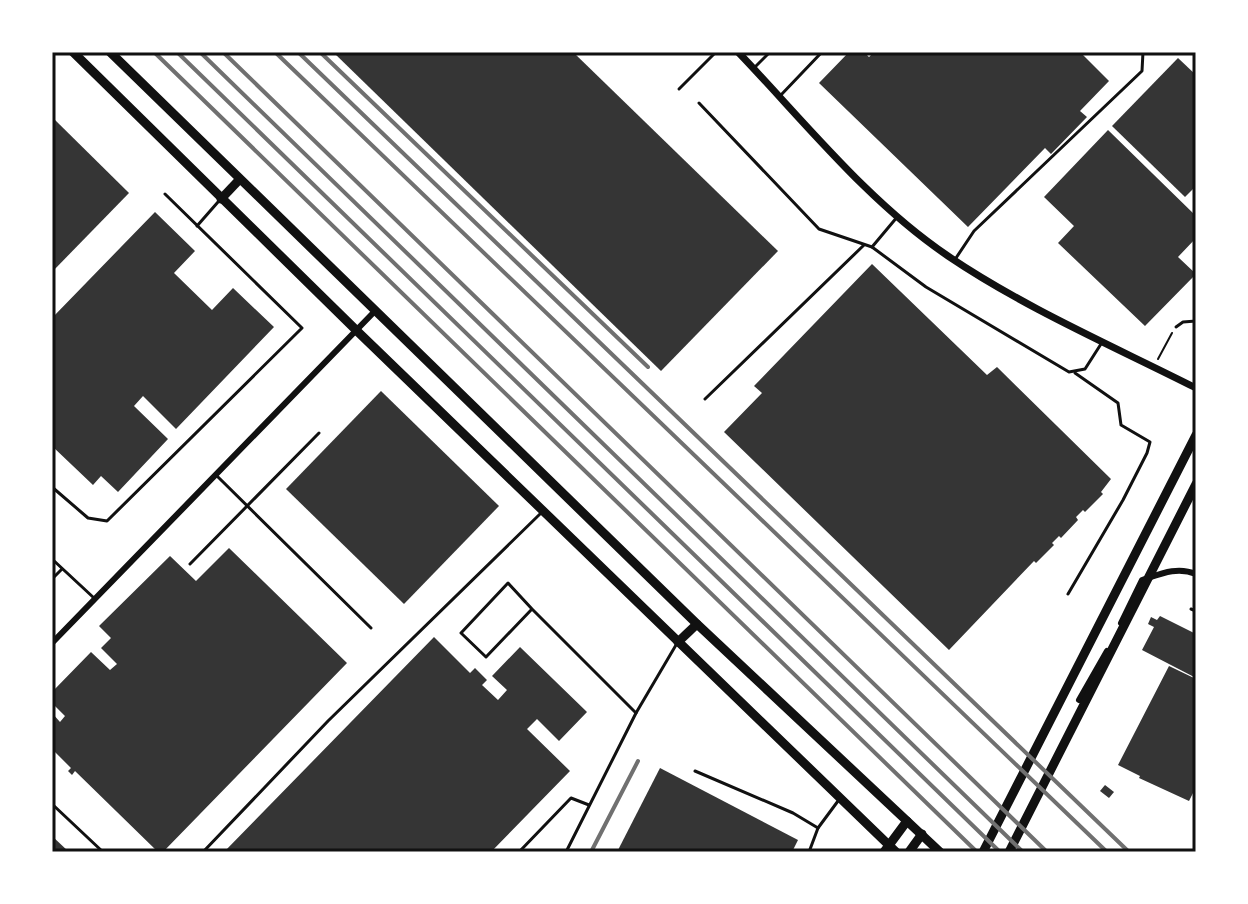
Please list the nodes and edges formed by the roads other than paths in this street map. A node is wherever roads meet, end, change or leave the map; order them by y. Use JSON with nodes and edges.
{"nodes":[{"id":1,"x":73,"y":52,"type":"edge"},
{"id":2,"x":110,"y":52,"type":"edge"},
{"id":3,"x":716,"y":52,"type":"edge"},
{"id":4,"x":738,"y":52,"type":"edge"},
{"id":5,"x":770,"y":52,"type":"edge"},
{"id":6,"x":822,"y":52,"type":"edge"},
{"id":7,"x":1143,"y":52,"type":"edge"},
{"id":8,"x":754,"y":69,"type":"junction"},
{"id":9,"x":679,"y":89,"type":"dead end"},
{"id":10,"x":780,"y":96,"type":"junction"},
{"id":11,"x":699,"y":103,"type":"dead end"},
{"id":12,"x":239,"y":180,"type":"junction"},
{"id":13,"x":165,"y":194,"type":"dead end"},
{"id":14,"x":221,"y":199,"type":"junction"},
{"id":15,"x":898,"y":216,"type":"junction"},
{"id":16,"x":197,"y":226,"type":"junction"},
{"id":17,"x":864,"y":245,"type":"junction"},
{"id":18,"x":872,"y":247,"type":"junction"},
{"id":19,"x":955,"y":260,"type":"junction"},
{"id":20,"x":375,"y":311,"type":"junction"},
{"id":21,"x":1196,"y":321,"type":"edge"},
{"id":22,"x":1176,"y":327,"type":"road end"},
{"id":23,"x":356,"y":330,"type":"junction"},
{"id":24,"x":1103,"y":341,"type":"junction"},
{"id":25,"x":1075,"y":373,"type":"junction"},
{"id":26,"x":1196,"y":388,"type":"edge"},
{"id":27,"x":705,"y":399,"type":"dead end"},
{"id":28,"x":319,"y":433,"type":"dead end"},
{"id":29,"x":1196,"y":435,"type":"edge"},
{"id":30,"x":214,"y":474,"type":"junction"},
{"id":31,"x":1196,"y":484,"type":"edge"},
{"id":32,"x":52,"y":487,"type":"edge"},
{"id":33,"x":248,"y":507,"type":"junction"},
{"id":34,"x":543,"y":512,"type":"junction"},
{"id":35,"x":52,"y":559,"type":"edge"},
{"id":36,"x":190,"y":564,"type":"dead end"},
{"id":37,"x":62,"y":569,"type":"junction"},
{"id":38,"x":1195,"y":573,"type":"edge"},
{"id":39,"x":52,"y":579,"type":"edge"},
{"id":40,"x":1068,"y":594,"type":"dead end"},
{"id":41,"x":94,"y":598,"type":"junction"},
{"id":42,"x":532,"y":609,"type":"junction"},
{"id":43,"x":697,"y":624,"type":"junction"},
{"id":44,"x":371,"y":628,"type":"dead end"},
{"id":45,"x":678,"y":642,"type":"junction"},
{"id":46,"x":52,"y":643,"type":"edge"},
{"id":47,"x":1079,"y":700,"type":"dead end"},
{"id":48,"x":636,"y":713,"type":"junction"},
{"id":49,"x":695,"y":771,"type":"dead end"},
{"id":50,"x":840,"y":798,"type":"junction"},
{"id":51,"x":52,"y":804,"type":"edge"},
{"id":52,"x":589,"y":805,"type":"junction"},
{"id":53,"x":907,"y":821,"type":"junction"},
{"id":54,"x":818,"y":828,"type":"junction"},
{"id":55,"x":922,"y":834,"type":"junction"},
{"id":56,"x":889,"y":850,"type":"edge"},
{"id":57,"x":103,"y":852,"type":"edge"},
{"id":58,"x":203,"y":852,"type":"edge"},
{"id":59,"x":519,"y":852,"type":"edge"},
{"id":60,"x":566,"y":852,"type":"edge"},
{"id":61,"x":809,"y":852,"type":"edge"},
{"id":62,"x":909,"y":852,"type":"edge"},
{"id":63,"x":940,"y":852,"type":"edge"},
{"id":64,"x":983,"y":852,"type":"edge"},
{"id":65,"x":1009,"y":852,"type":"edge"}],
"edges":[{"from":1,"to":14,"type":"main road"},
{"from":2,"to":12,"type":"main road"},
{"from":3,"to":9,"type":"lane"},
{"from":4,"to":8,"type":"street"},
{"from":5,"to":8,"type":"lane"},
{"from":6,"to":10,"type":"lane"},
{"from":7,"to":19,"type":"lane"},
{"from":8,"to":10,"type":"street"},
{"from":10,"to":15,"type":"street"},
{"from":11,"to":17,"type":"lane"},
{"from":12,"to":14,"type":"main road"},
{"from":12,"to":20,"type":"main road"},
{"from":13,"to":16,"type":"lane"},
{"from":14,"to":16,"type":"lane"},
{"from":14,"to":23,"type":"main road"},
{"from":15,"to":18,"type":"lane"},
{"from":15,"to":19,"type":"street"},
{"from":16,"to":32,"type":"lane"},
{"from":17,"to":18,"type":"lane"},
{"from":17,"to":27,"type":"lane"},
{"from":18,"to":25,"type":"lane"},
{"from":19,"to":24,"type":"street"},
{"from":20,"to":23,"type":"street"},
{"from":20,"to":43,"type":"main road"},
{"from":21,"to":22,"type":"lane"},
{"from":23,"to":30,"type":"street"},
{"from":23,"to":34,"type":"main road"},
{"from":24,"to":25,"type":"lane"},
{"from":24,"to":26,"type":"street"},
{"from":25,"to":40,"type":"lane"},
{"from":28,"to":33,"type":"lane"},
{"from":29,"to":64,"type":"main road"},
{"from":30,"to":33,"type":"lane"},
{"from":30,"to":41,"type":"street"},
{"from":31,"to":65,"type":"main road"},
{"from":33,"to":36,"type":"lane"},
{"from":33,"to":44,"type":"lane"},
{"from":34,"to":45,"type":"main road"},
{"from":34,"to":58,"type":"lane"},
{"from":35,"to":37,"type":"lane"},
{"from":37,"to":39,"type":"lane"},
{"from":37,"to":41,"type":"lane"},
{"from":38,"to":47,"type":"street"},
{"from":41,"to":46,"type":"street"},
{"from":42,"to":42,"type":"lane"},
{"from":42,"to":48,"type":"lane"},
{"from":43,"to":45,"type":"main road"},
{"from":43,"to":53,"type":"main road"},
{"from":45,"to":48,"type":"lane"},
{"from":45,"to":50,"type":"main road"},
{"from":48,"to":52,"type":"lane"},
{"from":49,"to":54,"type":"lane"},
{"from":50,"to":54,"type":"lane"},
{"from":50,"to":56,"type":"main road"},
{"from":51,"to":57,"type":"lane"},
{"from":52,"to":59,"type":"lane"},
{"from":52,"to":60,"type":"lane"},
{"from":53,"to":55,"type":"main road"},
{"from":53,"to":56,"type":"main road"},
{"from":54,"to":61,"type":"lane"},
{"from":55,"to":62,"type":"main road"},
{"from":55,"to":63,"type":"main road"}]}
